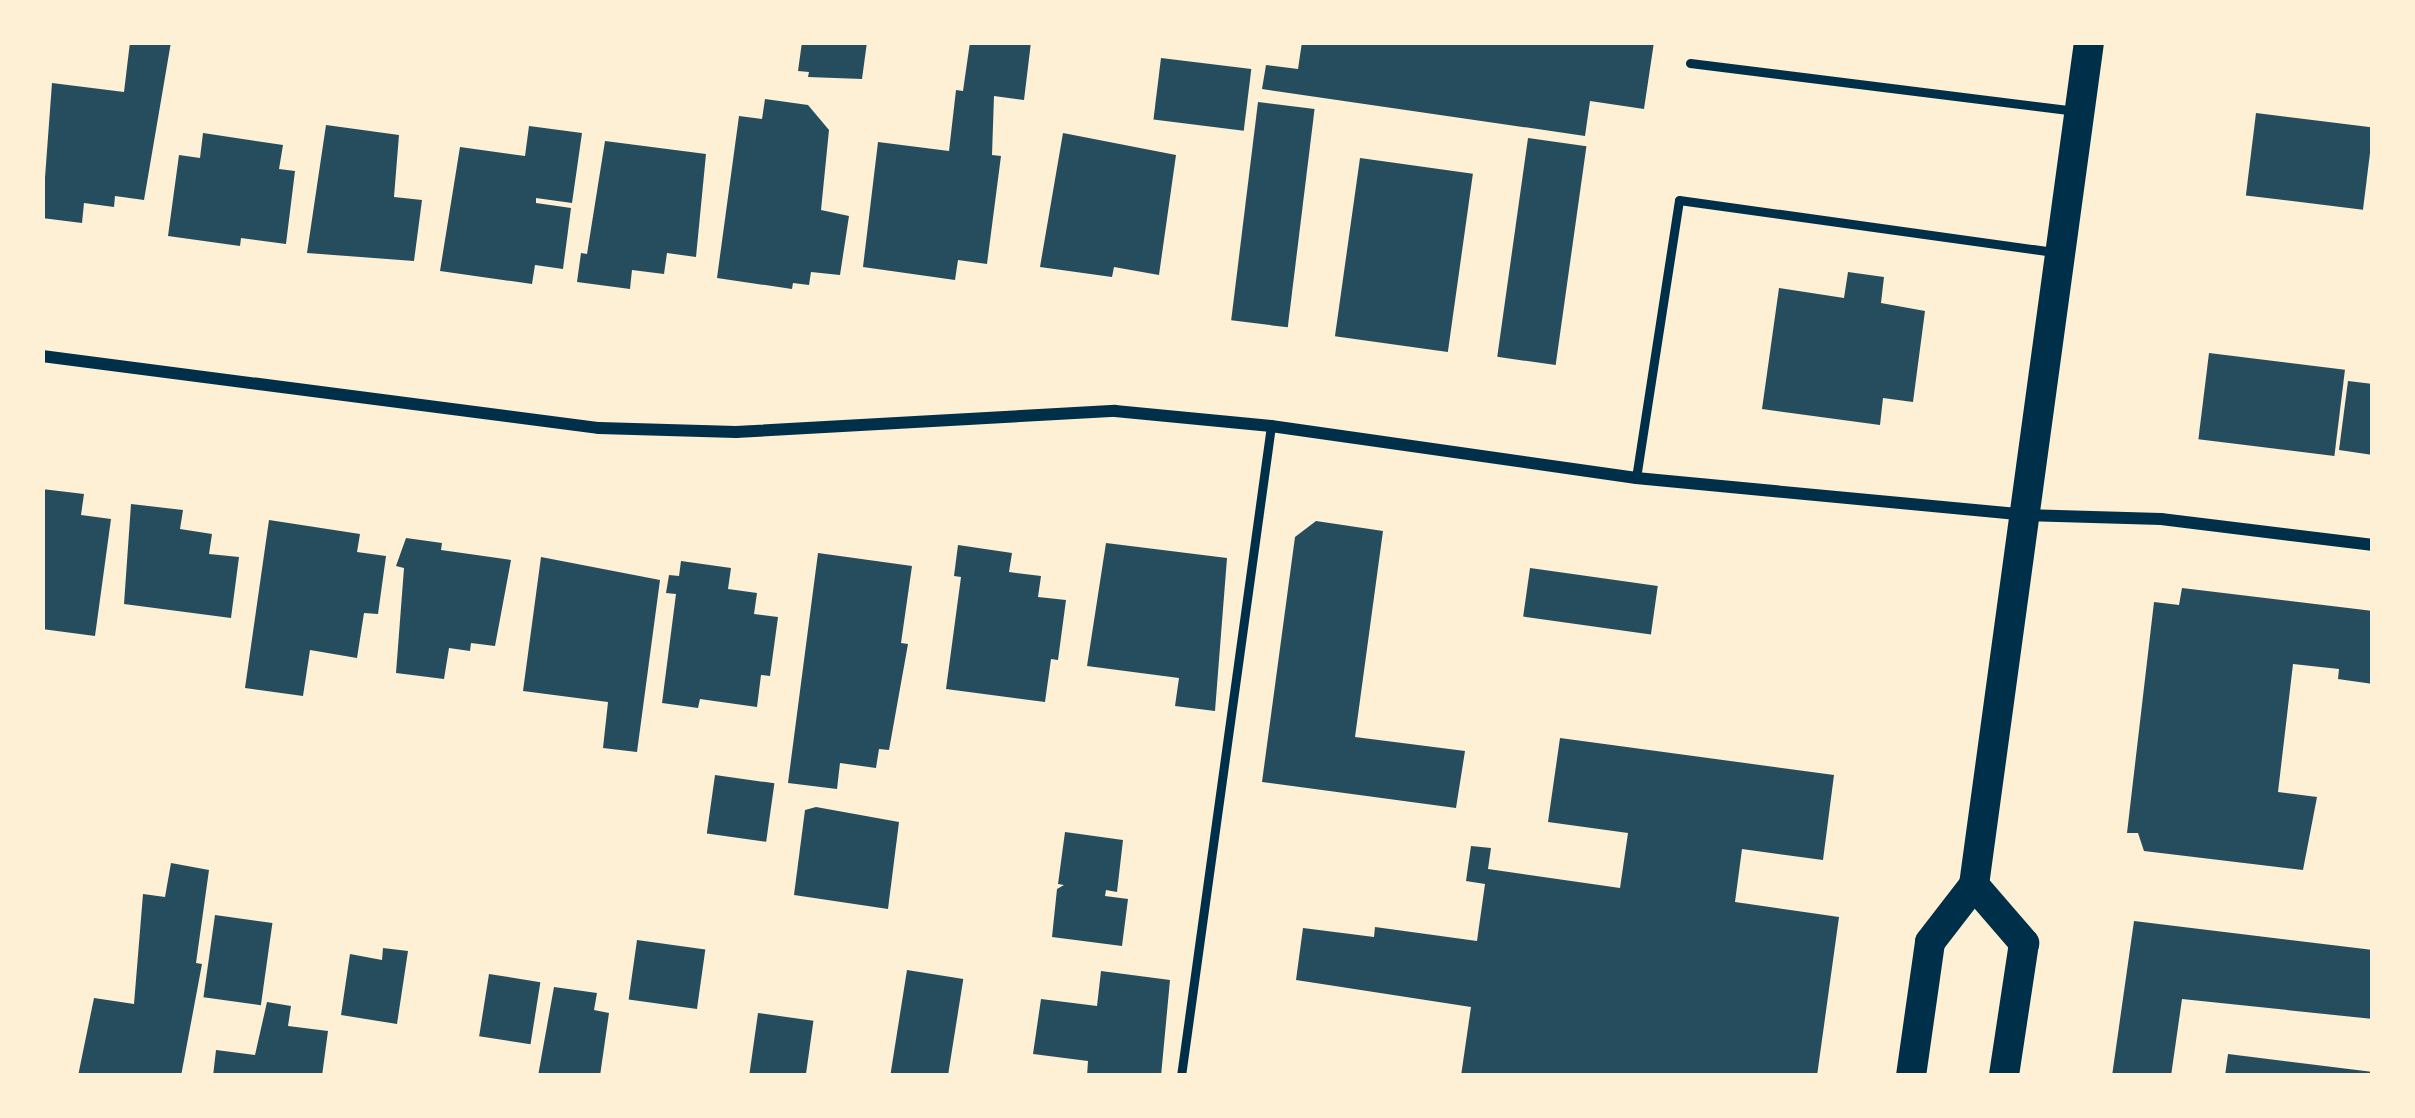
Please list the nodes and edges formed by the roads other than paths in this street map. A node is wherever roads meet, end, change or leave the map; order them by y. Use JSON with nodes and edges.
{"nodes":[{"id":1,"x":2090,"y":42,"type":"edge"},
{"id":2,"x":1690,"y":63,"type":"dead end"},
{"id":3,"x":2080,"y":112,"type":"junction"},
{"id":4,"x":2061,"y":253,"type":"junction"},
{"id":5,"x":42,"y":356,"type":"edge"},
{"id":6,"x":1271,"y":426,"type":"junction"},
{"id":7,"x":1636,"y":478,"type":"junction"},
{"id":8,"x":2025,"y":515,"type":"junction"},
{"id":9,"x":2373,"y":545,"type":"edge"},
{"id":10,"x":1974,"y":885,"type":"junction"},
{"id":11,"x":1181,"y":1076,"type":"edge"},
{"id":12,"x":1911,"y":1076,"type":"edge"},
{"id":13,"x":2003,"y":1076,"type":"edge"}],
"edges":[{"from":1,"to":3,"type":"main road"},
{"from":2,"to":3,"type":"lane"},
{"from":3,"to":4,"type":"main road"},
{"from":4,"to":7,"type":"lane"},
{"from":4,"to":8,"type":"main road"},
{"from":5,"to":6,"type":"street"},
{"from":6,"to":7,"type":"street"},
{"from":6,"to":11,"type":"lane"},
{"from":7,"to":8,"type":"street"},
{"from":8,"to":9,"type":"street"},
{"from":8,"to":10,"type":"main road"},
{"from":10,"to":12,"type":"main road"},
{"from":10,"to":13,"type":"main road"}]}
